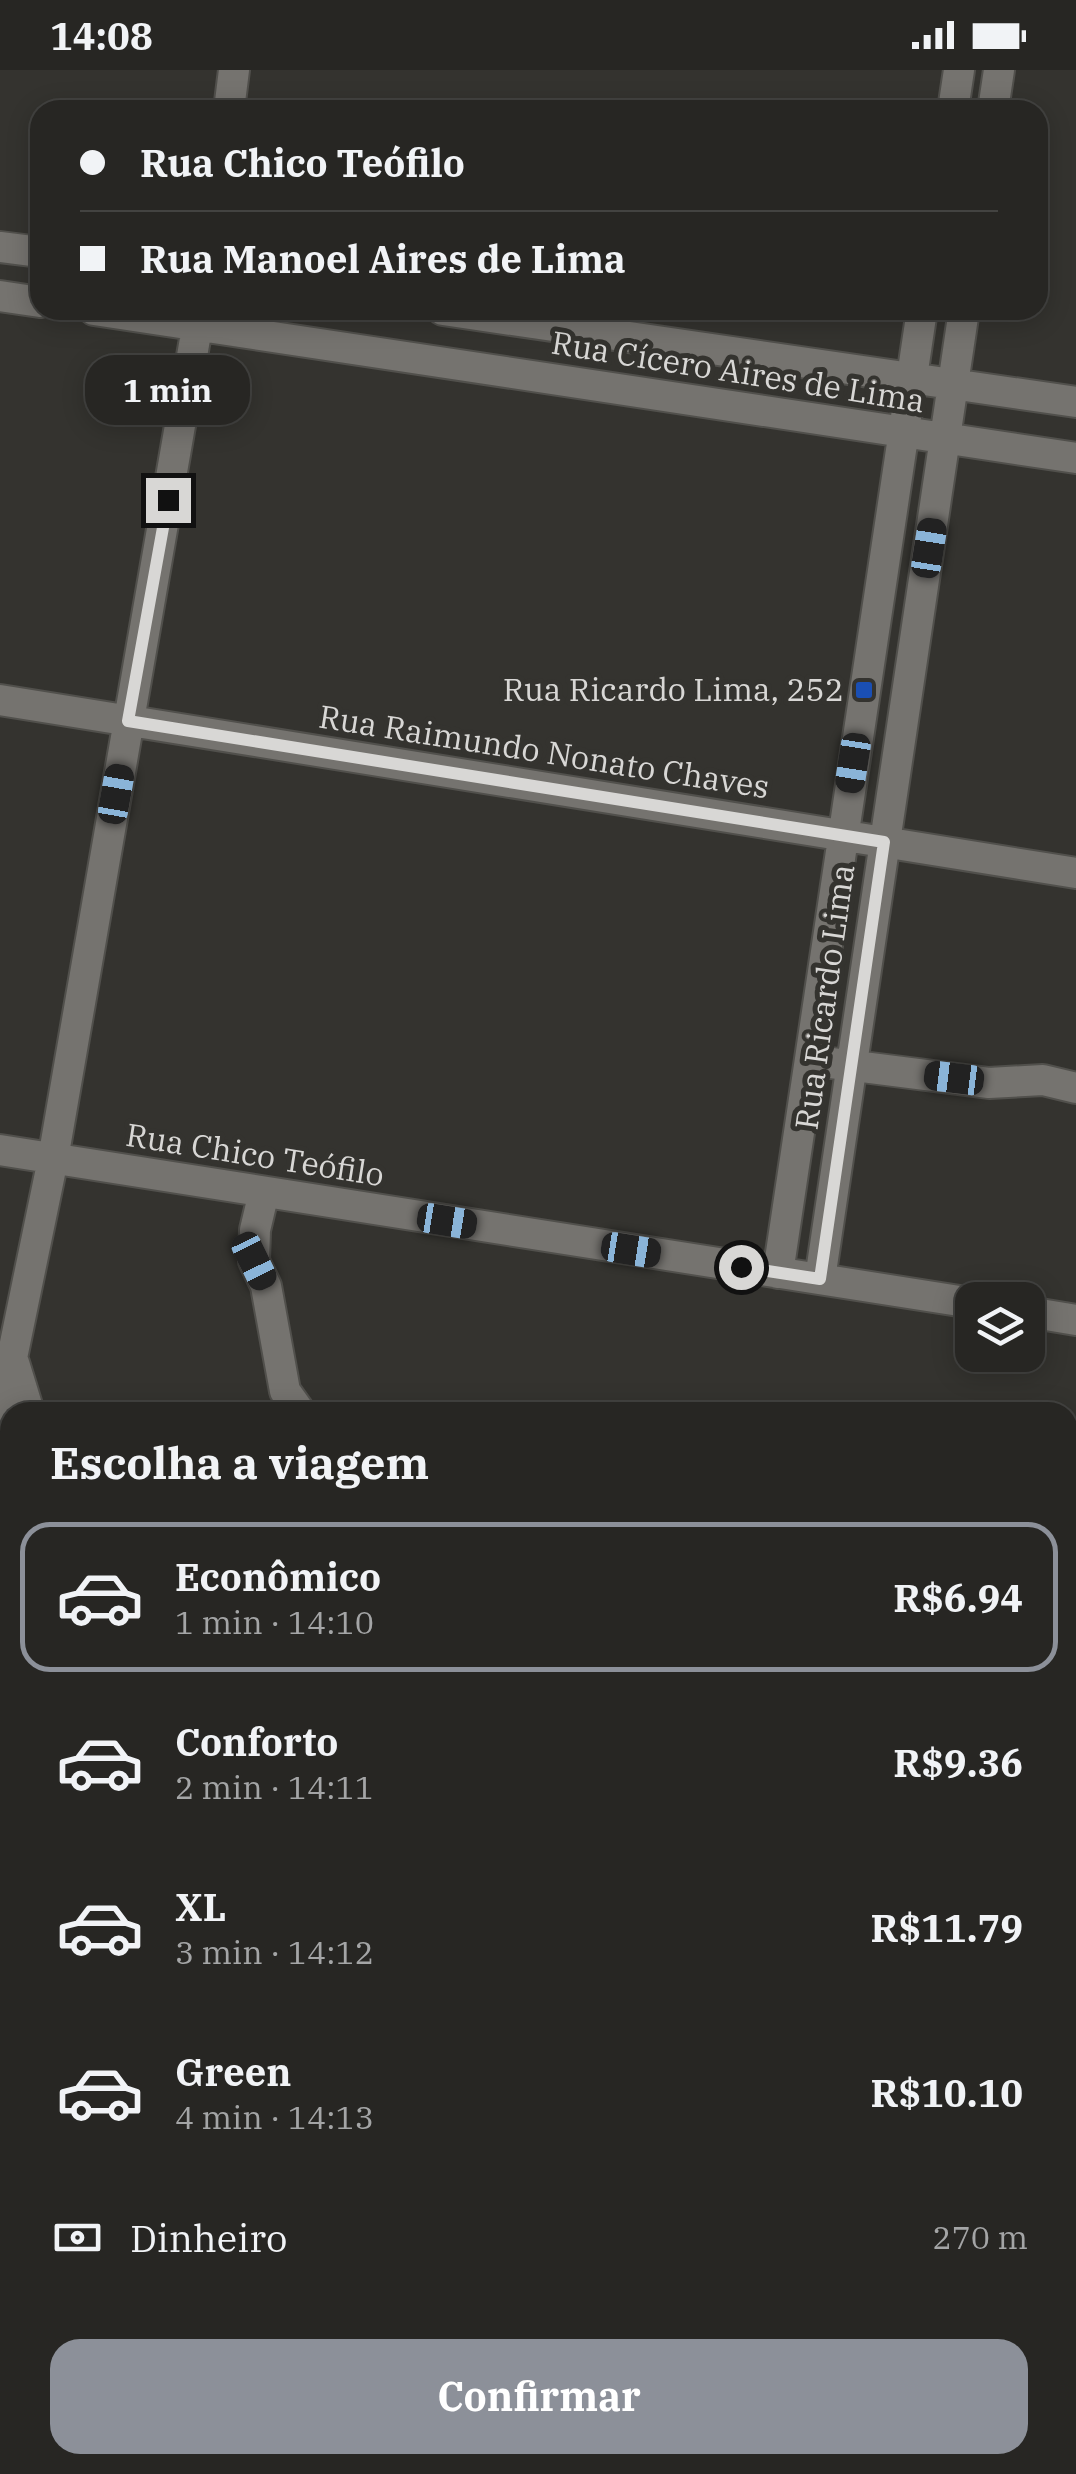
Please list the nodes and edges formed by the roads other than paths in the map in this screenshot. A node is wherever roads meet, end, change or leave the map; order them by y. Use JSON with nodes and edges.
{"nodes":[{"id":1,"x":234,"y":70,"type":"edge"},
{"id":2,"x":959,"y":70,"type":"edge"},
{"id":3,"x":999,"y":70,"type":"edge"},
{"id":4,"x":230,"y":100,"type":"edge"},
{"id":5,"x":954,"y":100,"type":"edge"},
{"id":6,"x":994,"y":100,"type":"edge"},
{"id":7,"x":0,"y":246,"type":"edge"},
{"id":8,"x":30,"y":250,"type":"edge"},
{"id":9,"x":0,"y":296,"type":"edge"},
{"id":10,"x":30,"y":300,"type":"edge"},
{"id":11,"x":199,"y":320,"type":"edge"},
{"id":12,"x":211,"y":320,"type":"edge"},
{"id":13,"x":513,"y":320,"type":"edge"},
{"id":14,"x":921,"y":320,"type":"edge"},
{"id":15,"x":963,"y":320,"type":"edge"},
{"id":16,"x":912,"y":378,"type":"junction"},
{"id":17,"x":954,"y":384,"type":"junction"},
{"id":18,"x":1076,"y":402,"type":"edge"},
{"id":19,"x":904,"y":432,"type":"junction"},
{"id":20,"x":946,"y":438,"type":"junction"},
{"id":21,"x":1076,"y":458,"type":"edge"},
{"id":22,"x":0,"y":700,"type":"edge"},
{"id":23,"x":128,"y":721,"type":"junction"},
{"id":24,"x":842,"y":835,"type":"junction"},
{"id":25,"x":884,"y":842,"type":"junction"},
{"id":26,"x":1076,"y":873,"type":"edge"},
{"id":27,"x":808,"y":1060,"type":"junction"},
{"id":28,"x":850,"y":1066,"type":"junction"},
{"id":29,"x":1076,"y":1088,"type":"edge"},
{"id":30,"x":0,"y":1150,"type":"edge"},
{"id":31,"x":53,"y":1159,"type":"junction"},
{"id":32,"x":264,"y":1192,"type":"junction"},
{"id":33,"x":778,"y":1273,"type":"junction"},
{"id":34,"x":820,"y":1279,"type":"junction"},
{"id":35,"x":955,"y":1300,"type":"edge"},
{"id":36,"x":1045,"y":1315,"type":"edge"},
{"id":37,"x":1076,"y":1320,"type":"edge"},
{"id":38,"x":12,"y":1356,"type":"junction"},
{"id":39,"x":3,"y":1402,"type":"edge"},
{"id":40,"x":26,"y":1402,"type":"edge"},
{"id":41,"x":293,"y":1402,"type":"edge"}],
"edges":[{"from":1,"to":4,"type":"street"},
{"from":2,"to":5,"type":"street"},
{"from":3,"to":6,"type":"street"},
{"from":7,"to":8,"type":"street"},
{"from":9,"to":10,"type":"street"},
{"from":11,"to":23,"type":"street"},
{"from":12,"to":19,"type":"street","name":"Rua Cícero Aires de Lima"},
{"from":13,"to":16,"type":"street","name":"Rua Cícero Aires de Lima"},
{"from":14,"to":16,"type":"street","name":"Rua Ricardo Lima"},
{"from":15,"to":17,"type":"street","name":"Rua Ricardo Lima"},
{"from":16,"to":17,"type":"street","name":"Rua Cícero Aires de Lima"},
{"from":16,"to":19,"type":"street","name":"Rua Ricardo Lima"},
{"from":17,"to":18,"type":"street","name":"Rua Cícero Aires de Lima"},
{"from":17,"to":20,"type":"street","name":"Rua Ricardo Lima"},
{"from":19,"to":20,"type":"street","name":"Rua Cícero Aires de Lima"},
{"from":19,"to":24,"type":"street","name":"Rua Ricardo Lima"},
{"from":20,"to":21,"type":"street","name":"Rua Cícero Aires de Lima"},
{"from":20,"to":25,"type":"street","name":"Rua Ricardo Lima"},
{"from":22,"to":23,"type":"street","name":"Rua Raimundo Nonato Chaves"},
{"from":23,"to":24,"type":"street","name":"Rua Raimundo Nonato Chaves"},
{"from":23,"to":31,"type":"street"},
{"from":24,"to":25,"type":"street","name":"Rua Raimundo Nonato Chaves"},
{"from":24,"to":27,"type":"street","name":"Rua Ricardo Lima"},
{"from":25,"to":26,"type":"street","name":"Rua Raimundo Nonato Chaves"},
{"from":25,"to":28,"type":"street","name":"Rua Ricardo Lima"},
{"from":27,"to":28,"type":"street"},
{"from":27,"to":33,"type":"street","name":"Rua Ricardo Lima"},
{"from":28,"to":29,"type":"street"},
{"from":28,"to":34,"type":"street","name":"Rua Ricardo Lima"},
{"from":30,"to":31,"type":"street","name":"Rua Chico Teófilo"},
{"from":31,"to":32,"type":"street","name":"Rua Chico Teófilo"},
{"from":31,"to":38,"type":"street"},
{"from":32,"to":33,"type":"street","name":"Rua Chico Teófilo"},
{"from":32,"to":41,"type":"street"},
{"from":33,"to":34,"type":"street","name":"Rua Chico Teófilo"},
{"from":34,"to":35,"type":"street","name":"Rua Chico Teófilo"},
{"from":36,"to":37,"type":"street"},
{"from":38,"to":39,"type":"street"},
{"from":38,"to":40,"type":"street"}]}
